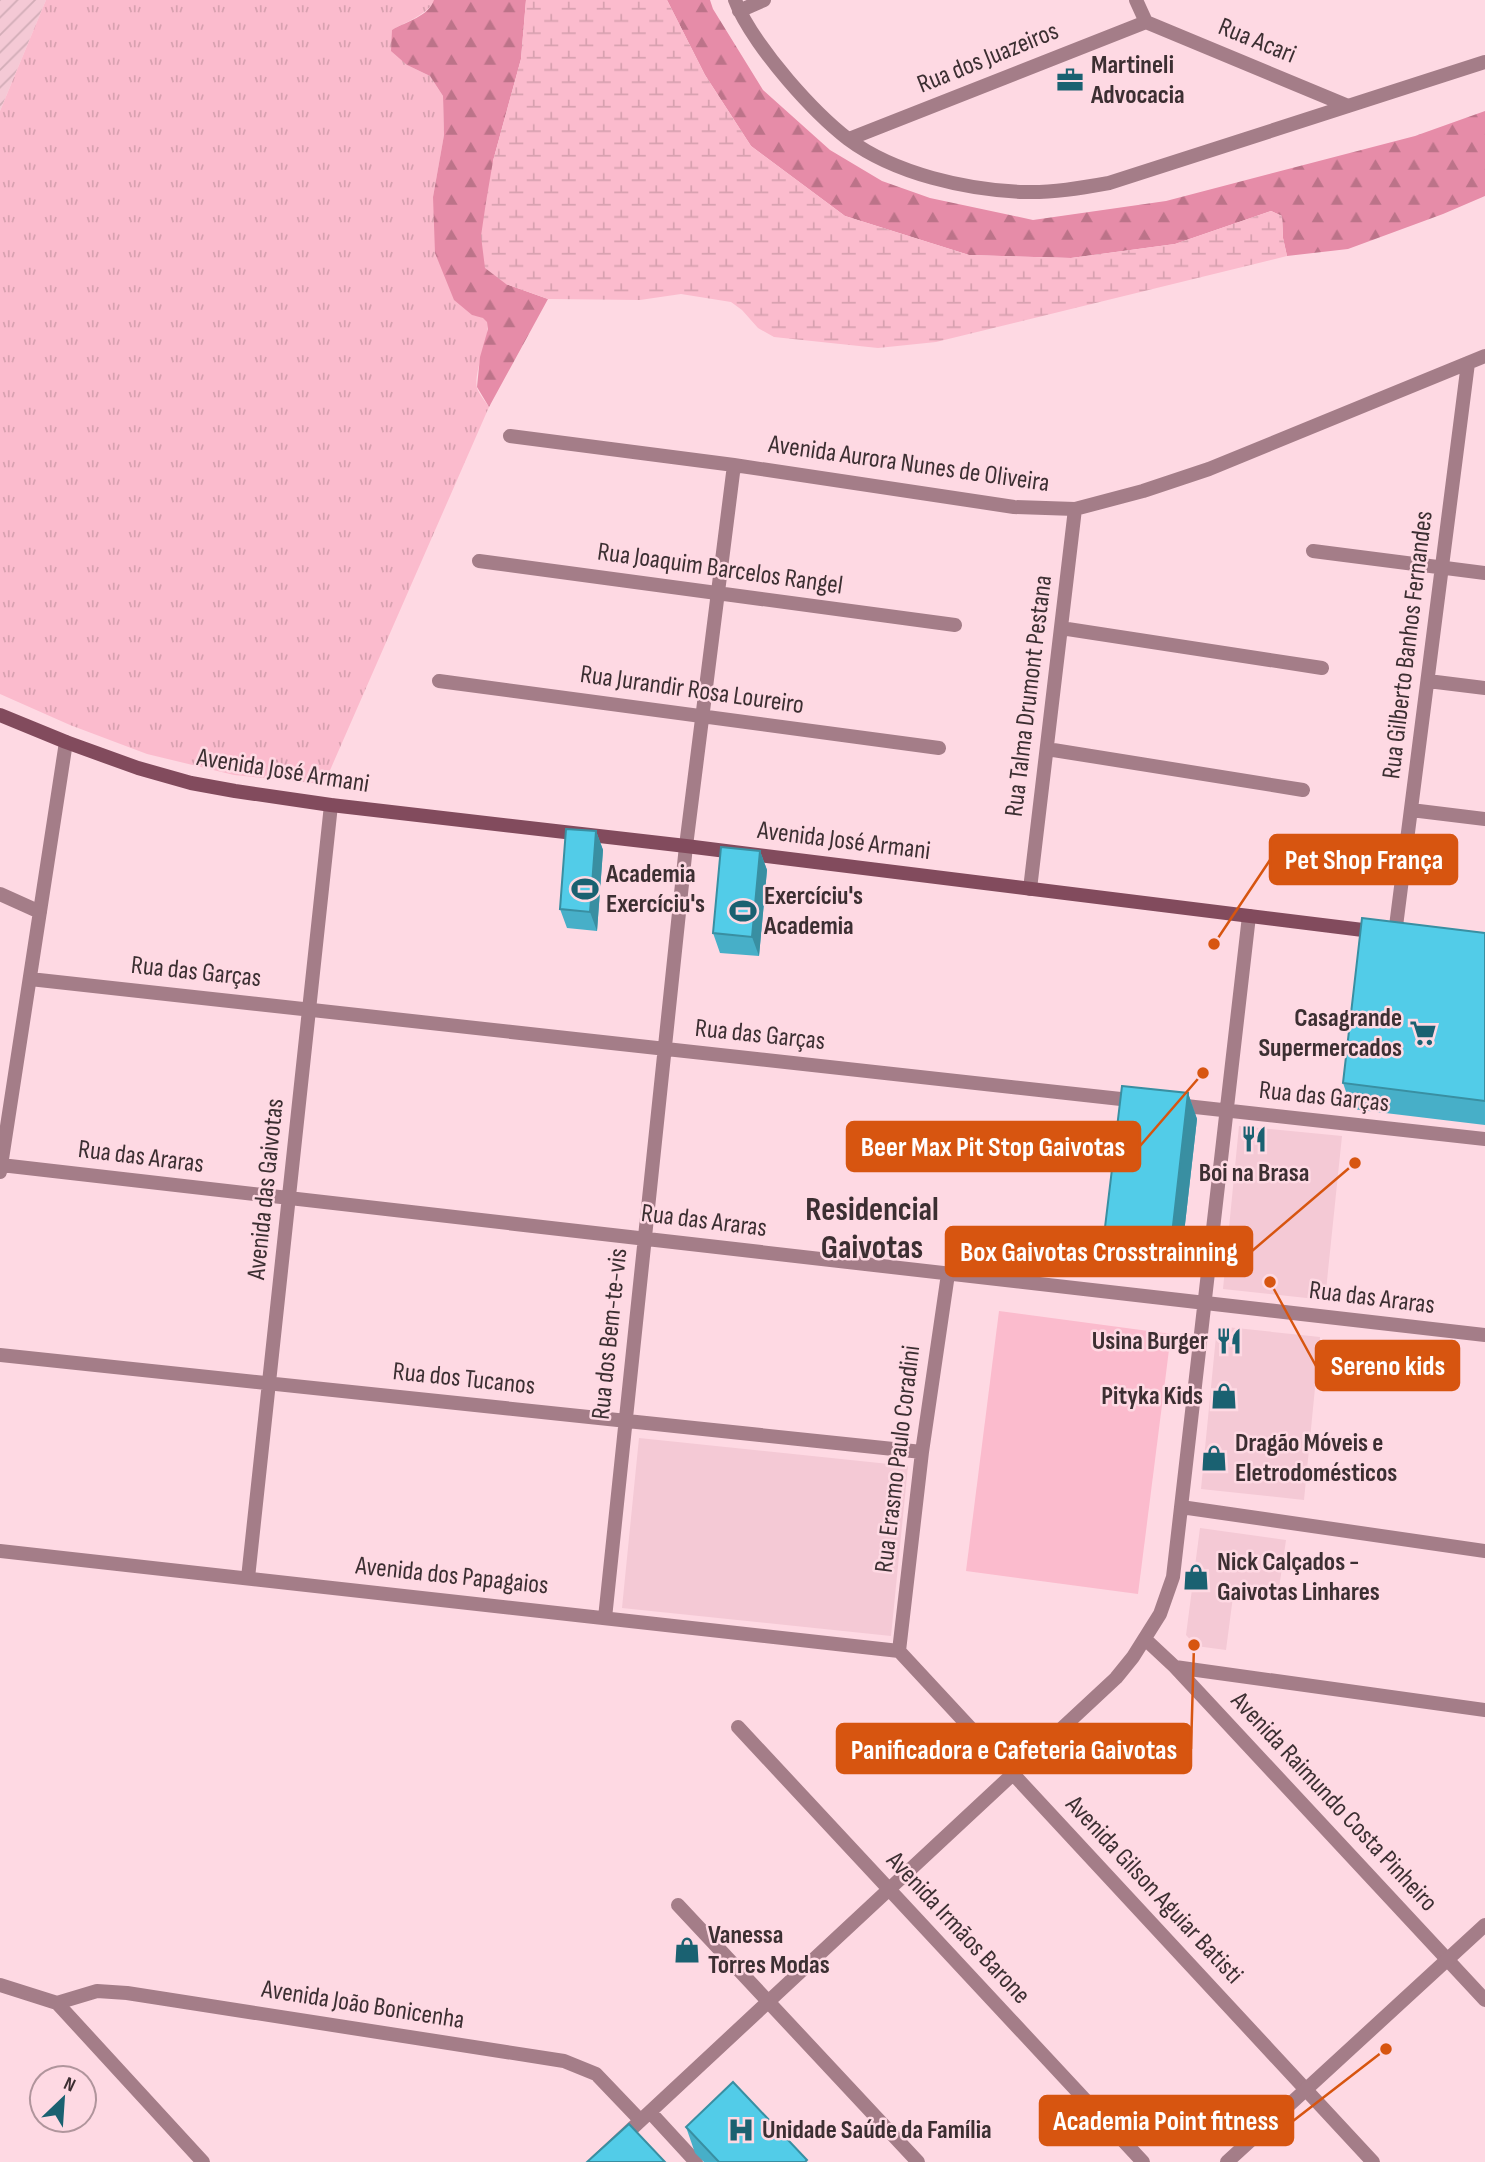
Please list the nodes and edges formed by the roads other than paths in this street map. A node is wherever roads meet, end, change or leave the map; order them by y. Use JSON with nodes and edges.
{"nodes":[{"id":1,"x":764,"y":0,"type":"edge"},
{"id":2,"x":1136,"y":0,"type":"edge"},
{"id":3,"x":737,"y":6,"type":"edge"},
{"id":4,"x":1146,"y":22,"type":"junction"},
{"id":5,"x":1485,"y":62,"type":"edge"},
{"id":6,"x":1349,"y":106,"type":"junction"},
{"id":7,"x":849,"y":139,"type":"junction"},
{"id":8,"x":1485,"y":356,"type":"edge"},
{"id":9,"x":1468,"y":363,"type":"junction"},
{"id":10,"x":510,"y":436,"type":"dead end"},
{"id":11,"x":734,"y":466,"type":"junction"},
{"id":12,"x":1075,"y":509,"type":"junction"},
{"id":13,"x":1313,"y":551,"type":"dead end"},
{"id":14,"x":479,"y":561,"type":"dead end"},
{"id":15,"x":1442,"y":568,"type":"junction"},
{"id":16,"x":1485,"y":573,"type":"edge"},
{"id":17,"x":718,"y":594,"type":"junction"},
{"id":18,"x":955,"y":625,"type":"dead end"},
{"id":19,"x":1061,"y":628,"type":"junction"},
{"id":20,"x":1322,"y":668,"type":"dead end"},
{"id":21,"x":439,"y":681,"type":"dead end"},
{"id":22,"x":1428,"y":681,"type":"junction"},
{"id":23,"x":1485,"y":688,"type":"edge"},
{"id":24,"x":0,"y":715,"type":"edge"},
{"id":25,"x":703,"y":716,"type":"junction"},
{"id":26,"x":66,"y":742,"type":"junction"},
{"id":27,"x":939,"y":748,"type":"dead end"},
{"id":28,"x":1047,"y":749,"type":"junction"},
{"id":29,"x":1303,"y":790,"type":"dead end"},
{"id":30,"x":331,"y":805,"type":"junction"},
{"id":31,"x":1411,"y":810,"type":"junction"},
{"id":32,"x":1485,"y":819,"type":"edge"},
{"id":33,"x":687,"y":846,"type":"junction"},
{"id":34,"x":1030,"y":889,"type":"junction"},
{"id":35,"x":0,"y":894,"type":"edge"},
{"id":36,"x":40,"y":912,"type":"junction"},
{"id":37,"x":1249,"y":916,"type":"junction"},
{"id":38,"x":1402,"y":935,"type":"joint"},
{"id":39,"x":30,"y":979,"type":"junction"},
{"id":40,"x":310,"y":1010,"type":"junction"},
{"id":41,"x":665,"y":1049,"type":"junction"},
{"id":42,"x":1227,"y":1111,"type":"junction"},
{"id":43,"x":3,"y":1132,"type":"edge"},
{"id":44,"x":1485,"y":1139,"type":"edge"},
{"id":45,"x":1,"y":1169,"type":"edge"},
{"id":46,"x":289,"y":1198,"type":"junction"},
{"id":47,"x":645,"y":1239,"type":"junction"},
{"id":48,"x":948,"y":1274,"type":"junction"},
{"id":49,"x":1205,"y":1303,"type":"junction"},
{"id":50,"x":1485,"y":1335,"type":"edge"},
{"id":51,"x":0,"y":1355,"type":"edge"},
{"id":52,"x":269,"y":1383,"type":"junction"},
{"id":53,"x":626,"y":1421,"type":"junction"},
{"id":54,"x":922,"y":1452,"type":"junction"},
{"id":55,"x":1181,"y":1507,"type":"junction"},
{"id":56,"x":0,"y":1551,"type":"edge"},
{"id":57,"x":1485,"y":1551,"type":"edge"},
{"id":58,"x":248,"y":1578,"type":"junction"},
{"id":59,"x":605,"y":1618,"type":"junction"},
{"id":60,"x":1145,"y":1639,"type":"junction"},
{"id":61,"x":899,"y":1651,"type":"junction"},
{"id":62,"x":1175,"y":1667,"type":"junction"},
{"id":63,"x":1485,"y":1710,"type":"edge"},
{"id":64,"x":738,"y":1727,"type":"dead end"},
{"id":65,"x":1013,"y":1774,"type":"junction"},
{"id":66,"x":889,"y":1889,"type":"junction"},
{"id":67,"x":678,"y":1905,"type":"dead end"},
{"id":68,"x":1485,"y":1925,"type":"edge"},
{"id":69,"x":1447,"y":1960,"type":"junction"},
{"id":70,"x":0,"y":1985,"type":"edge"},
{"id":71,"x":1485,"y":2000,"type":"edge"},
{"id":72,"x":768,"y":2001,"type":"junction"},
{"id":73,"x":57,"y":2003,"type":"junction"},
{"id":74,"x":1306,"y":2090,"type":"junction"},
{"id":75,"x":639,"y":2125,"type":"junction"},
{"id":76,"x":203,"y":2162,"type":"edge"},
{"id":77,"x":596,"y":2162,"type":"edge"},
{"id":78,"x":696,"y":2162,"type":"edge"},
{"id":79,"x":918,"y":2162,"type":"edge"},
{"id":80,"x":1143,"y":2162,"type":"edge"},
{"id":81,"x":1227,"y":2162,"type":"edge"},
{"id":82,"x":1373,"y":2162,"type":"edge"}],
"edges":[{"from":1,"to":3,"type":"street"},
{"from":2,"to":4,"type":"street"},
{"from":3,"to":7,"type":"street"},
{"from":4,"to":6,"type":"street","name":"Rua Acari"},
{"from":4,"to":7,"type":"street","name":"Rua dos Juazeiros"},
{"from":5,"to":6,"type":"street"},
{"from":6,"to":7,"type":"street"},
{"from":8,"to":9,"type":"street","name":"Avenida Aurora Nunes de Oliveira"},
{"from":9,"to":12,"type":"street","name":"Avenida Aurora Nunes de Oliveira"},
{"from":9,"to":15,"type":"street","name":"Rua Gilberto Banhos Fernandes"},
{"from":10,"to":11,"type":"street","name":"Avenida Aurora Nunes de Oliveira"},
{"from":11,"to":12,"type":"street","name":"Avenida Aurora Nunes de Oliveira"},
{"from":11,"to":17,"type":"street","name":"Rua dos Bem-te-vis"},
{"from":12,"to":19,"type":"street","name":"Rua Talma Drumont Pestana"},
{"from":13,"to":15,"type":"street"},
{"from":14,"to":17,"type":"street","name":"Rua Joaquim Barcelos Rangel"},
{"from":15,"to":16,"type":"street"},
{"from":15,"to":22,"type":"street","name":"Rua Gilberto Banhos Fernandes"},
{"from":17,"to":18,"type":"street","name":"Rua Joaquim Barcelos Rangel"},
{"from":17,"to":25,"type":"street","name":"Rua dos Bem-te-vis"},
{"from":19,"to":20,"type":"street"},
{"from":19,"to":28,"type":"street","name":"Rua Talma Drumont Pestana"},
{"from":21,"to":25,"type":"street","name":"Rua Jurandir Rosa Loureiro"},
{"from":22,"to":23,"type":"street"},
{"from":22,"to":31,"type":"street","name":"Rua Gilberto Banhos Fernandes"},
{"from":24,"to":26,"type":"main road","name":"Avenida José Armani"},
{"from":25,"to":27,"type":"street","name":"Rua Jurandir Rosa Loureiro"},
{"from":25,"to":33,"type":"street","name":"Rua dos Bem-te-vis"},
{"from":26,"to":30,"type":"main road","name":"Avenida José Armani"},
{"from":26,"to":36,"type":"street"},
{"from":28,"to":29,"type":"street"},
{"from":28,"to":34,"type":"street","name":"Rua Talma Drumont Pestana"},
{"from":30,"to":33,"type":"main road","name":"Avenida José Armani"},
{"from":30,"to":40,"type":"street","name":"Avenida das Gaivotas"},
{"from":31,"to":32,"type":"street"},
{"from":31,"to":38,"type":"street","name":"Rua Gilberto Banhos Fernandes"},
{"from":33,"to":34,"type":"main road","name":"Avenida José Armani"},
{"from":33,"to":41,"type":"street","name":"Rua dos Bem-te-vis"},
{"from":34,"to":37,"type":"main road","name":"Avenida José Armani"},
{"from":35,"to":36,"type":"street"},
{"from":36,"to":39,"type":"street"},
{"from":37,"to":38,"type":"main road","name":"Avenida José Armani"},
{"from":37,"to":42,"type":"street"},
{"from":39,"to":40,"type":"street","name":"Rua das Garças"},
{"from":39,"to":43,"type":"street"},
{"from":40,"to":41,"type":"street","name":"Rua das Garças"},
{"from":40,"to":46,"type":"street","name":"Avenida das Gaivotas"},
{"from":41,"to":42,"type":"street","name":"Rua das Garças"},
{"from":41,"to":47,"type":"street","name":"Rua dos Bem-te-vis"},
{"from":42,"to":44,"type":"street","name":"Rua das Garças"},
{"from":42,"to":49,"type":"street"},
{"from":43,"to":45,"type":"street"},
{"from":45,"to":46,"type":"street","name":"Rua das Araras"},
{"from":46,"to":47,"type":"street","name":"Rua das Araras"},
{"from":46,"to":52,"type":"street","name":"Avenida das Gaivotas"},
{"from":47,"to":48,"type":"street","name":"Rua das Araras"},
{"from":47,"to":53,"type":"street","name":"Rua dos Bem-te-vis"},
{"from":48,"to":49,"type":"street","name":"Rua das Araras"},
{"from":48,"to":54,"type":"street","name":"Rua Erasmo Paulo Coradini"},
{"from":49,"to":50,"type":"street","name":"Rua das Araras"},
{"from":49,"to":55,"type":"street"},
{"from":51,"to":52,"type":"street","name":"Rua dos Tucanos"},
{"from":52,"to":53,"type":"street","name":"Rua dos Tucanos"},
{"from":52,"to":58,"type":"street","name":"Avenida das Gaivotas"},
{"from":53,"to":54,"type":"street","name":"Rua dos Tucanos"},
{"from":53,"to":59,"type":"street","name":"Rua dos Bem-te-vis"},
{"from":54,"to":61,"type":"street","name":"Rua Erasmo Paulo Coradini"},
{"from":55,"to":57,"type":"street"},
{"from":55,"to":60,"type":"street"},
{"from":56,"to":58,"type":"street","name":"Avenida dos Papagaios"},
{"from":58,"to":59,"type":"street","name":"Avenida dos Papagaios"},
{"from":59,"to":61,"type":"street","name":"Avenida dos Papagaios"},
{"from":60,"to":62,"type":"street","name":"Avenida Raimundo Costa Pinheiro"},
{"from":60,"to":65,"type":"street"},
{"from":61,"to":65,"type":"street","name":"Avenida Gilson Aguiar Batisti"},
{"from":62,"to":63,"type":"street"},
{"from":62,"to":69,"type":"street","name":"Avenida Raimundo Costa Pinheiro"},
{"from":64,"to":66,"type":"street","name":"Avenida Irmãos Barone"},
{"from":65,"to":66,"type":"street"},
{"from":65,"to":74,"type":"street","name":"Avenida Gilson Aguiar Batisti"},
{"from":66,"to":72,"type":"street"},
{"from":66,"to":80,"type":"street","name":"Avenida Irmãos Barone"},
{"from":67,"to":72,"type":"street"},
{"from":68,"to":69,"type":"street"},
{"from":69,"to":71,"type":"street","name":"Avenida Raimundo Costa Pinheiro"},
{"from":69,"to":74,"type":"street"},
{"from":70,"to":73,"type":"street"},
{"from":72,"to":75,"type":"street"},
{"from":72,"to":79,"type":"street"},
{"from":73,"to":75,"type":"street","name":"Avenida João Bonicenha"},
{"from":73,"to":76,"type":"street"},
{"from":74,"to":81,"type":"street"},
{"from":74,"to":82,"type":"street","name":"Avenida Gilson Aguiar Batisti"},
{"from":75,"to":77,"type":"street"},
{"from":75,"to":78,"type":"street","name":"Avenida João Bonicenha"}]}
